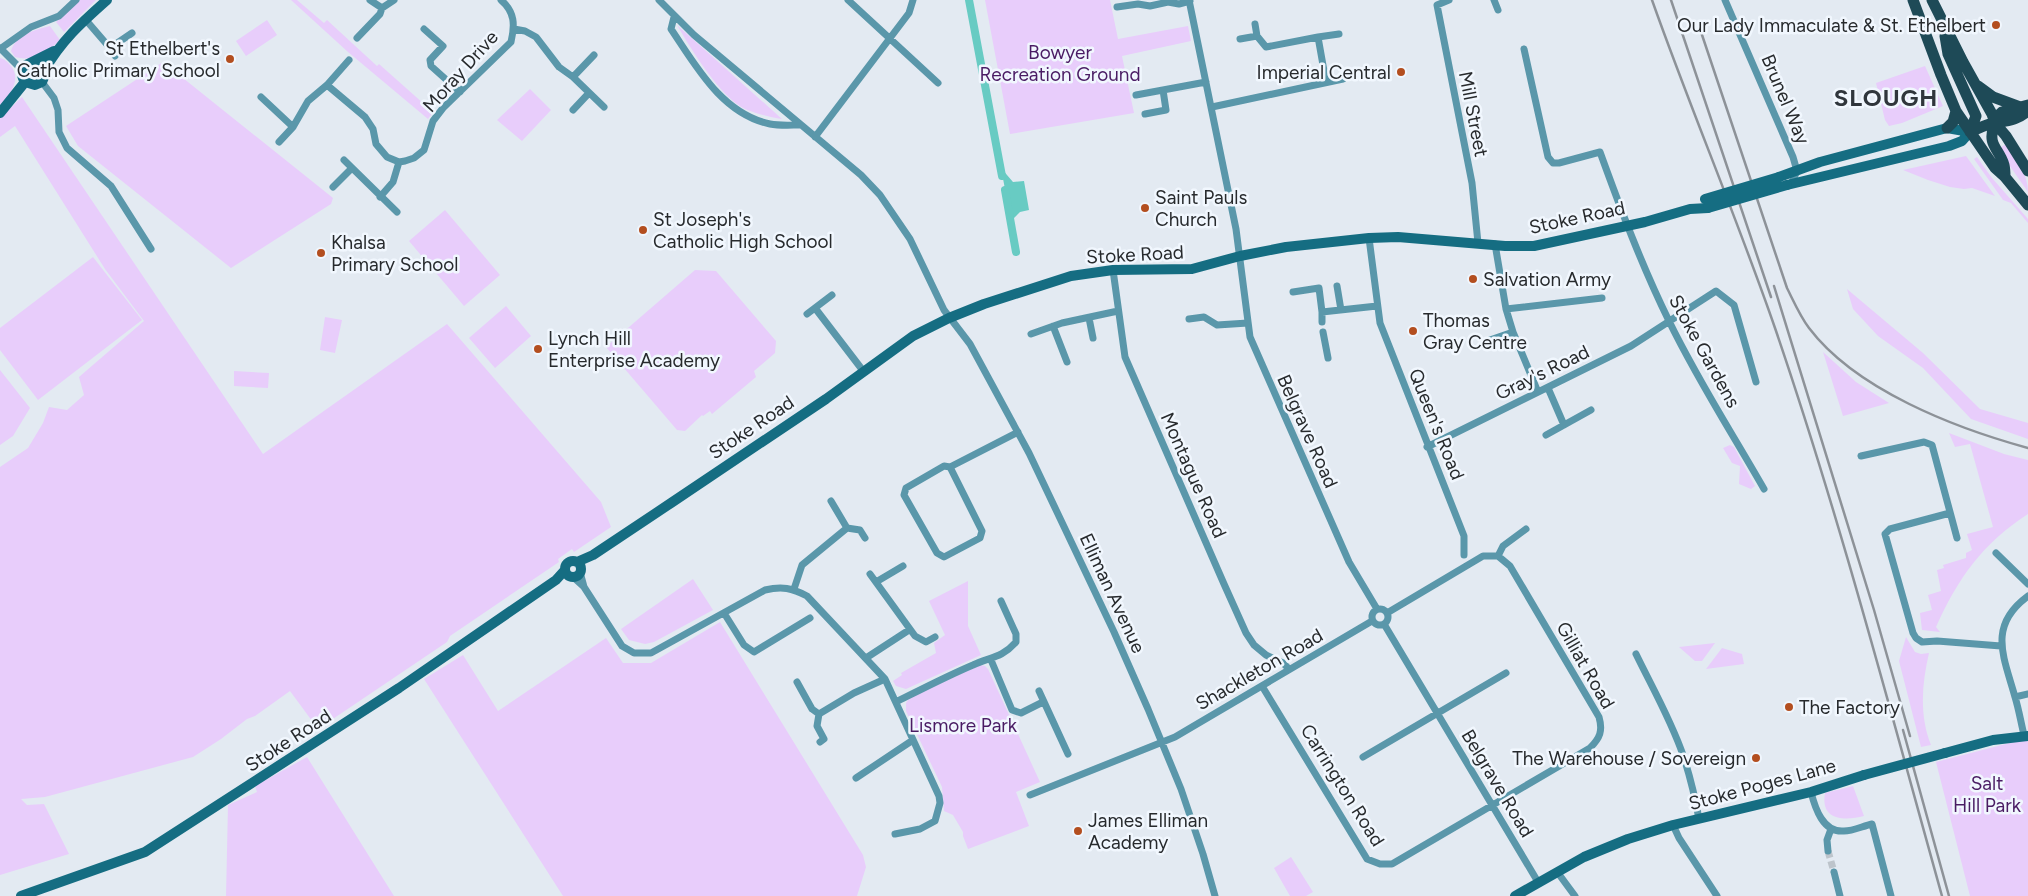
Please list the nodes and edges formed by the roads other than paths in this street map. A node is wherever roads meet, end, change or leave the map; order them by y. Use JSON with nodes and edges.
{"nodes":[{"id":1,"x":76,"y":0,"type":"edge"},
{"id":2,"x":107,"y":0,"type":"edge"},
{"id":3,"x":370,"y":0,"type":"edge"},
{"id":4,"x":394,"y":0,"type":"edge"},
{"id":5,"x":501,"y":0,"type":"edge"},
{"id":6,"x":659,"y":0,"type":"edge"},
{"id":7,"x":848,"y":0,"type":"edge"},
{"id":8,"x":913,"y":0,"type":"edge"},
{"id":9,"x":1450,"y":0,"type":"edge"},
{"id":10,"x":1494,"y":0,"type":"edge"},
{"id":11,"x":1725,"y":0,"type":"edge"},
{"id":12,"x":1913,"y":0,"type":"edge"},
{"id":13,"x":1932,"y":0,"type":"edge"},
{"id":14,"x":1189,"y":1,"type":"edge"},
{"id":15,"x":1138,"y":2,"type":"edge"},
{"id":16,"x":1436,"y":2,"type":"edge"},
{"id":17,"x":1117,"y":7,"type":"dead end"},
{"id":18,"x":382,"y":8,"type":"junction"},
{"id":19,"x":1498,"y":10,"type":"dead end"},
{"id":20,"x":674,"y":17,"type":"junction"},
{"id":21,"x":1940,"y":18,"type":"junction"},
{"id":22,"x":85,"y":19,"type":"junction"},
{"id":23,"x":1255,"y":24,"type":"dead end"},
{"id":24,"x":424,"y":29,"type":"dead end"},
{"id":25,"x":514,"y":29,"type":"junction"},
{"id":26,"x":132,"y":33,"type":"dead end"},
{"id":27,"x":1339,"y":34,"type":"dead end"},
{"id":28,"x":1257,"y":36,"type":"junction"},
{"id":29,"x":1318,"y":37,"type":"junction"},
{"id":30,"x":357,"y":38,"type":"dead end"},
{"id":31,"x":889,"y":39,"type":"junction"},
{"id":32,"x":1240,"y":39,"type":"dead end"},
{"id":33,"x":110,"y":48,"type":"junction"},
{"id":34,"x":0,"y":49,"type":"edge"},
{"id":35,"x":1524,"y":49,"type":"dead end"},
{"id":36,"x":55,"y":51,"type":"junction"},
{"id":37,"x":594,"y":55,"type":"dead end"},
{"id":38,"x":115,"y":56,"type":"dead end"},
{"id":39,"x":349,"y":60,"type":"dead end"},
{"id":40,"x":28,"y":65,"type":"junction"},
{"id":41,"x":43,"y":77,"type":"junction"},
{"id":42,"x":573,"y":77,"type":"junction"},
{"id":43,"x":1343,"y":79,"type":"dead end"},
{"id":44,"x":25,"y":82,"type":"junction"},
{"id":45,"x":1206,"y":82,"type":"junction"},
{"id":46,"x":1326,"y":82,"type":"junction"},
{"id":47,"x":938,"y":84,"type":"dead end"},
{"id":48,"x":1974,"y":84,"type":"junction"},
{"id":49,"x":327,"y":85,"type":"junction"},
{"id":50,"x":1163,"y":90,"type":"junction"},
{"id":51,"x":460,"y":92,"type":"junction"},
{"id":52,"x":589,"y":93,"type":"junction"},
{"id":53,"x":1136,"y":95,"type":"dead end"},
{"id":54,"x":261,"y":97,"type":"dead end"},
{"id":55,"x":604,"y":107,"type":"dead end"},
{"id":56,"x":1212,"y":107,"type":"junction"},
{"id":57,"x":2025,"y":107,"type":"edge"},
{"id":58,"x":573,"y":110,"type":"dead end"},
{"id":59,"x":1956,"y":111,"type":"junction"},
{"id":60,"x":0,"y":114,"type":"edge"},
{"id":61,"x":1145,"y":114,"type":"dead end"},
{"id":62,"x":1995,"y":123,"type":"junction"},
{"id":63,"x":802,"y":125,"type":"junction"},
{"id":64,"x":292,"y":127,"type":"junction"},
{"id":65,"x":1947,"y":128,"type":"junction"},
{"id":66,"x":1970,"y":132,"type":"junction"},
{"id":67,"x":816,"y":137,"type":"junction"},
{"id":68,"x":279,"y":142,"type":"dead end"},
{"id":69,"x":344,"y":160,"type":"dead end"},
{"id":70,"x":399,"y":162,"type":"junction"},
{"id":71,"x":352,"y":168,"type":"junction"},
{"id":72,"x":1797,"y":171,"type":"junction"},
{"id":73,"x":2028,"y":171,"type":"edge"},
{"id":74,"x":2006,"y":177,"type":"junction"},
{"id":75,"x":1789,"y":185,"type":"junction"},
{"id":76,"x":333,"y":187,"type":"dead end"},
{"id":77,"x":380,"y":197,"type":"junction"},
{"id":78,"x":1707,"y":203,"type":"junction"},
{"id":79,"x":2028,"y":205,"type":"edge"},
{"id":80,"x":397,"y":212,"type":"dead end"},
{"id":81,"x":1627,"y":225,"type":"junction"},
{"id":82,"x":1369,"y":238,"type":"junction"},
{"id":83,"x":1478,"y":243,"type":"junction"},
{"id":84,"x":1495,"y":244,"type":"junction"},
{"id":85,"x":151,"y":249,"type":"dead end"},
{"id":86,"x":1240,"y":256,"type":"junction"},
{"id":87,"x":1113,"y":270,"type":"junction"},
{"id":88,"x":1337,"y":286,"type":"dead end"},
{"id":89,"x":1293,"y":292,"type":"dead end"},
{"id":90,"x":832,"y":295,"type":"dead end"},
{"id":91,"x":1602,"y":298,"type":"dead end"},
{"id":92,"x":1378,"y":306,"type":"junction"},
{"id":93,"x":815,"y":308,"type":"junction"},
{"id":94,"x":1506,"y":309,"type":"junction"},
{"id":95,"x":1341,"y":310,"type":"junction"},
{"id":96,"x":1118,"y":311,"type":"junction"},
{"id":97,"x":1322,"y":312,"type":"junction"},
{"id":98,"x":806,"y":314,"type":"dead end"},
{"id":99,"x":949,"y":318,"type":"junction"},
{"id":100,"x":1088,"y":318,"type":"junction"},
{"id":101,"x":1189,"y":319,"type":"dead end"},
{"id":102,"x":1322,"y":322,"type":"dead end"},
{"id":103,"x":1248,"y":323,"type":"junction"},
{"id":104,"x":1669,"y":323,"type":"junction"},
{"id":105,"x":1054,"y":326,"type":"junction"},
{"id":106,"x":1323,"y":332,"type":"dead end"},
{"id":107,"x":1513,"y":332,"type":"junction"},
{"id":108,"x":1031,"y":334,"type":"dead end"},
{"id":109,"x":1093,"y":338,"type":"dead end"},
{"id":110,"x":1487,"y":341,"type":"dead end"},
{"id":111,"x":1328,"y":358,"type":"dead end"},
{"id":112,"x":1067,"y":362,"type":"dead end"},
{"id":113,"x":864,"y":372,"type":"junction"},
{"id":114,"x":1756,"y":382,"type":"dead end"},
{"id":115,"x":1548,"y":388,"type":"junction"},
{"id":116,"x":1538,"y":392,"type":"junction"},
{"id":117,"x":1591,"y":410,"type":"dead end"},
{"id":118,"x":1564,"y":425,"type":"junction"},
{"id":119,"x":1018,"y":432,"type":"junction"},
{"id":120,"x":1546,"y":435,"type":"dead end"},
{"id":121,"x":1428,"y":446,"type":"junction"},
{"id":122,"x":1861,"y":456,"type":"dead end"},
{"id":123,"x":950,"y":467,"type":"junction"},
{"id":124,"x":1764,"y":489,"type":"dead end"},
{"id":125,"x":831,"y":501,"type":"dead end"},
{"id":126,"x":1950,"y":514,"type":"junction"},
{"id":127,"x":847,"y":528,"type":"junction"},
{"id":128,"x":1526,"y":529,"type":"dead end"},
{"id":129,"x":865,"y":538,"type":"dead end"},
{"id":130,"x":1957,"y":538,"type":"dead end"},
{"id":131,"x":1996,"y":553,"type":"dead end"},
{"id":132,"x":1464,"y":555,"type":"dead end"},
{"id":133,"x":1498,"y":556,"type":"junction"},
{"id":134,"x":903,"y":566,"type":"dead end"},
{"id":135,"x":575,"y":571,"type":"junction"},
{"id":136,"x":870,"y":574,"type":"dead end"},
{"id":137,"x":876,"y":582,"type":"junction"},
{"id":138,"x":2028,"y":584,"type":"edge"},
{"id":139,"x":794,"y":589,"type":"junction"},
{"id":140,"x":2028,"y":596,"type":"edge"},
{"id":141,"x":1000,"y":601,"type":"dead end"},
{"id":142,"x":1377,"y":609,"type":"junction"},
{"id":143,"x":724,"y":613,"type":"junction"},
{"id":144,"x":1387,"y":613,"type":"junction"},
{"id":145,"x":810,"y":618,"type":"dead end"},
{"id":146,"x":1372,"y":621,"type":"junction"},
{"id":147,"x":1384,"y":624,"type":"junction"},
{"id":148,"x":909,"y":630,"type":"junction"},
{"id":149,"x":935,"y":637,"type":"dead end"},
{"id":150,"x":2001,"y":646,"type":"junction"},
{"id":151,"x":1636,"y":654,"type":"dead end"},
{"id":152,"x":866,"y":658,"type":"junction"},
{"id":153,"x":991,"y":660,"type":"junction"},
{"id":154,"x":1289,"y":670,"type":"junction"},
{"id":155,"x":1506,"y":673,"type":"dead end"},
{"id":156,"x":885,"y":680,"type":"junction"},
{"id":157,"x":797,"y":682,"type":"dead end"},
{"id":158,"x":1262,"y":686,"type":"junction"},
{"id":159,"x":1039,"y":691,"type":"dead end"},
{"id":160,"x":2028,"y":694,"type":"edge"},
{"id":161,"x":2015,"y":697,"type":"junction"},
{"id":162,"x":896,"y":702,"type":"junction"},
{"id":163,"x":1044,"y":702,"type":"junction"},
{"id":164,"x":1438,"y":712,"type":"junction"},
{"id":165,"x":819,"y":714,"type":"junction"},
{"id":166,"x":2026,"y":736,"type":"edge"},
{"id":167,"x":913,"y":740,"type":"junction"},
{"id":168,"x":820,"y":742,"type":"dead end"},
{"id":169,"x":1162,"y":743,"type":"junction"},
{"id":170,"x":1068,"y":754,"type":"dead end"},
{"id":171,"x":1363,"y":757,"type":"dead end"},
{"id":172,"x":856,"y":778,"type":"dead end"},
{"id":173,"x":1811,"y":792,"type":"junction"},
{"id":174,"x":1030,"y":795,"type":"dead end"},
{"id":175,"x":1493,"y":806,"type":"junction"},
{"id":176,"x":1699,"y":819,"type":"junction"},
{"id":177,"x":1674,"y":825,"type":"junction"},
{"id":178,"x":1832,"y":829,"type":"junction"},
{"id":179,"x":895,"y":834,"type":"dead end"},
{"id":180,"x":1828,"y":850,"type":"tunnel mouth"},
{"id":181,"x":1834,"y":872,"type":"tunnel mouth"},
{"id":182,"x":1558,"y":873,"type":"junction"},
{"id":183,"x":1538,"y":882,"type":"junction"},
{"id":184,"x":21,"y":896,"type":"edge"},
{"id":185,"x":1215,"y":896,"type":"edge"},
{"id":186,"x":1515,"y":896,"type":"edge"},
{"id":187,"x":1575,"y":896,"type":"edge"},
{"id":188,"x":1717,"y":896,"type":"edge"},
{"id":189,"x":1840,"y":896,"type":"edge"},
{"id":190,"x":1891,"y":896,"type":"edge"}],
"edges":[{"from":1,"to":34,"type":"street"},
{"from":2,"to":22,"type":"main road"},
{"from":3,"to":18,"type":"street"},
{"from":4,"to":18,"type":"street"},
{"from":5,"to":25,"type":"street","name":"Moray Drive"},
{"from":6,"to":20,"type":"street","name":"Elliman Avenue"},
{"from":7,"to":31,"type":"street"},
{"from":8,"to":31,"type":"street"},
{"from":9,"to":16,"type":"street","name":"Mill Street"},
{"from":10,"to":19,"type":"street"},
{"from":11,"to":72,"type":"street","name":"Brunel Way"},
{"from":12,"to":59,"type":"main road"},
{"from":13,"to":21,"type":"main road"},
{"from":14,"to":15,"type":"street"},
{"from":14,"to":45,"type":"street","name":"Belgrave Road"},
{"from":15,"to":17,"type":"street"},
{"from":16,"to":83,"type":"street","name":"Mill Street"},
{"from":18,"to":30,"type":"street"},
{"from":20,"to":63,"type":"street","name":"Elliman Avenue"},
{"from":20,"to":63,"type":"street"},
{"from":21,"to":48,"type":"main road"},
{"from":21,"to":66,"type":"main road"},
{"from":22,"to":33,"type":"street"},
{"from":22,"to":36,"type":"main road"},
{"from":23,"to":28,"type":"street"},
{"from":24,"to":51,"type":"street"},
{"from":25,"to":42,"type":"street"},
{"from":25,"to":51,"type":"street","name":"Moray Drive"},
{"from":26,"to":33,"type":"street"},
{"from":27,"to":29,"type":"street"},
{"from":28,"to":29,"type":"street"},
{"from":28,"to":32,"type":"street"},
{"from":29,"to":46,"type":"street"},
{"from":31,"to":47,"type":"street"},
{"from":31,"to":67,"type":"street"},
{"from":33,"to":38,"type":"street"},
{"from":34,"to":40,"type":"street"},
{"from":35,"to":81,"type":"street","name":"Stoke Gardens"},
{"from":36,"to":40,"type":"main road"},
{"from":36,"to":41,"type":"main road"},
{"from":37,"to":42,"type":"street"},
{"from":39,"to":49,"type":"street"},
{"from":40,"to":41,"type":"main road"},
{"from":40,"to":44,"type":"main road"},
{"from":41,"to":44,"type":"main road"},
{"from":41,"to":85,"type":"street"},
{"from":42,"to":52,"type":"street"},
{"from":43,"to":46,"type":"street"},
{"from":44,"to":60,"type":"main road"},
{"from":45,"to":50,"type":"street"},
{"from":45,"to":56,"type":"street","name":"Belgrave Road"},
{"from":46,"to":56,"type":"street"},
{"from":48,"to":57,"type":"main road"},
{"from":48,"to":62,"type":"main road"},
{"from":49,"to":64,"type":"street"},
{"from":49,"to":70,"type":"street"},
{"from":50,"to":53,"type":"street"},
{"from":50,"to":61,"type":"street"},
{"from":51,"to":70,"type":"street","name":"Moray Drive"},
{"from":52,"to":55,"type":"street"},
{"from":52,"to":58,"type":"street"},
{"from":54,"to":64,"type":"street"},
{"from":56,"to":86,"type":"street","name":"Belgrave Road"},
{"from":57,"to":62,"type":"main road"},
{"from":59,"to":65,"type":"main road"},
{"from":59,"to":66,"type":"main road"},
{"from":62,"to":66,"type":"main road"},
{"from":62,"to":73,"type":"main road"},
{"from":62,"to":74,"type":"main road"},
{"from":63,"to":67,"type":"street","name":"Elliman Avenue"},
{"from":64,"to":68,"type":"street"},
{"from":65,"to":66,"type":"main road","name":"Stoke Road"},
{"from":65,"to":72,"type":"main road","name":"Stoke Road"},
{"from":66,"to":74,"type":"main road"},
{"from":66,"to":75,"type":"main road","name":"Stoke Road"},
{"from":67,"to":99,"type":"street","name":"Elliman Avenue"},
{"from":69,"to":71,"type":"street"},
{"from":70,"to":77,"type":"street"},
{"from":71,"to":76,"type":"street"},
{"from":71,"to":77,"type":"street"},
{"from":72,"to":75,"type":"street","name":"Brunel Way"},
{"from":72,"to":78,"type":"main road","name":"Stoke Road","bridge":true},
{"from":74,"to":79,"type":"main road"},
{"from":75,"to":78,"type":"main road","name":"Stoke Road","bridge":true},
{"from":77,"to":80,"type":"street"},
{"from":78,"to":81,"type":"main road","name":"Stoke Road"},
{"from":81,"to":84,"type":"main road","name":"Stoke Road"},
{"from":81,"to":104,"type":"street","name":"Stoke Gardens"},
{"from":82,"to":83,"type":"main road","name":"Stoke Road"},
{"from":82,"to":86,"type":"main road","name":"Stoke Road"},
{"from":82,"to":92,"type":"street","name":"Queen's Road"},
{"from":83,"to":84,"type":"main road","name":"Stoke Road"},
{"from":84,"to":94,"type":"street"},
{"from":86,"to":87,"type":"main road","name":"Stoke Road"},
{"from":86,"to":103,"type":"street","name":"Belgrave Road"},
{"from":87,"to":96,"type":"street","name":"Montague Road"},
{"from":87,"to":99,"type":"main road","name":"Stoke Road"},
{"from":88,"to":95,"type":"street"},
{"from":89,"to":97,"type":"street"},
{"from":90,"to":93,"type":"street"},
{"from":91,"to":94,"type":"street"},
{"from":92,"to":95,"type":"street"},
{"from":92,"to":121,"type":"street","name":"Queen's Road"},
{"from":93,"to":98,"type":"street"},
{"from":93,"to":113,"type":"street"},
{"from":94,"to":107,"type":"street"},
{"from":95,"to":97,"type":"street"},
{"from":96,"to":100,"type":"street"},
{"from":96,"to":154,"type":"street","name":"Montague Road"},
{"from":97,"to":102,"type":"street"},
{"from":99,"to":113,"type":"main road","name":"Stoke Road"},
{"from":99,"to":119,"type":"street","name":"Elliman Avenue"},
{"from":100,"to":105,"type":"street"},
{"from":100,"to":109,"type":"street"},
{"from":101,"to":103,"type":"street"},
{"from":103,"to":142,"type":"street","name":"Belgrave Road"},
{"from":104,"to":114,"type":"street","name":"Gray's Road"},
{"from":104,"to":115,"type":"street","name":"Gray's Road"},
{"from":104,"to":124,"type":"street","name":"Stoke Gardens"},
{"from":105,"to":108,"type":"street"},
{"from":105,"to":112,"type":"street"},
{"from":106,"to":111,"type":"street"},
{"from":107,"to":110,"type":"street"},
{"from":107,"to":116,"type":"street"},
{"from":113,"to":135,"type":"main road","name":"Stoke Road"},
{"from":115,"to":116,"type":"street","name":"Gray's Road"},
{"from":115,"to":118,"type":"street"},
{"from":116,"to":121,"type":"street","name":"Gray's Road"},
{"from":117,"to":118,"type":"street"},
{"from":118,"to":120,"type":"street"},
{"from":119,"to":123,"type":"street"},
{"from":119,"to":169,"type":"street","name":"Elliman Avenue"},
{"from":121,"to":132,"type":"street","name":"Queen's Road"},
{"from":122,"to":126,"type":"street"},
{"from":123,"to":123,"type":"street"},
{"from":125,"to":127,"type":"street"},
{"from":126,"to":130,"type":"street"},
{"from":126,"to":150,"type":"street"},
{"from":127,"to":129,"type":"street"},
{"from":127,"to":139,"type":"street"},
{"from":128,"to":133,"type":"street"},
{"from":131,"to":138,"type":"street"},
{"from":133,"to":144,"type":"street"},
{"from":133,"to":175,"type":"street","name":"Gilliat Road"},
{"from":134,"to":137,"type":"street"},
{"from":135,"to":143,"type":"street"},
{"from":135,"to":184,"type":"main road","name":"Stoke Road"},
{"from":136,"to":137,"type":"street"},
{"from":137,"to":148,"type":"street"},
{"from":139,"to":143,"type":"street"},
{"from":139,"to":152,"type":"street"},
{"from":140,"to":150,"type":"street"},
{"from":141,"to":153,"type":"street"},
{"from":142,"to":144,"type":"street"},
{"from":142,"to":146,"type":"street"},
{"from":143,"to":145,"type":"street"},
{"from":144,"to":147,"type":"street"},
{"from":146,"to":147,"type":"street"},
{"from":146,"to":154,"type":"street","name":"Shackleton Road"},
{"from":147,"to":164,"type":"street","name":"Belgrave Road"},
{"from":148,"to":149,"type":"street"},
{"from":148,"to":152,"type":"street"},
{"from":150,"to":161,"type":"street"},
{"from":151,"to":176,"type":"street"},
{"from":152,"to":156,"type":"street"},
{"from":153,"to":162,"type":"street"},
{"from":153,"to":163,"type":"street"},
{"from":154,"to":158,"type":"street","name":"Shackleton Road"},
{"from":155,"to":164,"type":"street"},
{"from":156,"to":162,"type":"street"},
{"from":156,"to":165,"type":"street"},
{"from":157,"to":165,"type":"street"},
{"from":158,"to":169,"type":"street","name":"Shackleton Road"},
{"from":158,"to":175,"type":"street","name":"Carrington Road"},
{"from":159,"to":163,"type":"street"},
{"from":160,"to":161,"type":"street"},
{"from":161,"to":166,"type":"street"},
{"from":162,"to":167,"type":"street"},
{"from":163,"to":170,"type":"street"},
{"from":164,"to":171,"type":"street"},
{"from":164,"to":175,"type":"street","name":"Belgrave Road"},
{"from":165,"to":168,"type":"street"},
{"from":166,"to":173,"type":"main road","name":"Stoke Poges Lane","bridge":true},
{"from":167,"to":172,"type":"street"},
{"from":167,"to":179,"type":"street"},
{"from":169,"to":174,"type":"street","name":"Shackleton Road"},
{"from":169,"to":185,"type":"street","name":"Elliman Avenue"},
{"from":173,"to":176,"type":"main road","name":"Stoke Poges Lane"},
{"from":173,"to":178,"type":"street"},
{"from":175,"to":183,"type":"street","name":"Belgrave Road"},
{"from":176,"to":177,"type":"main road","name":"Stoke Poges Lane"},
{"from":177,"to":182,"type":"main road","name":"Stoke Poges Lane"},
{"from":177,"to":188,"type":"street"},
{"from":178,"to":180,"type":"street"},
{"from":178,"to":190,"type":"street"},
{"from":181,"to":189,"type":"street"},
{"from":182,"to":183,"type":"main road","name":"Stoke Poges Lane"},
{"from":182,"to":187,"type":"street"},
{"from":183,"to":186,"type":"main road","name":"Stoke Poges Lane"}]}
